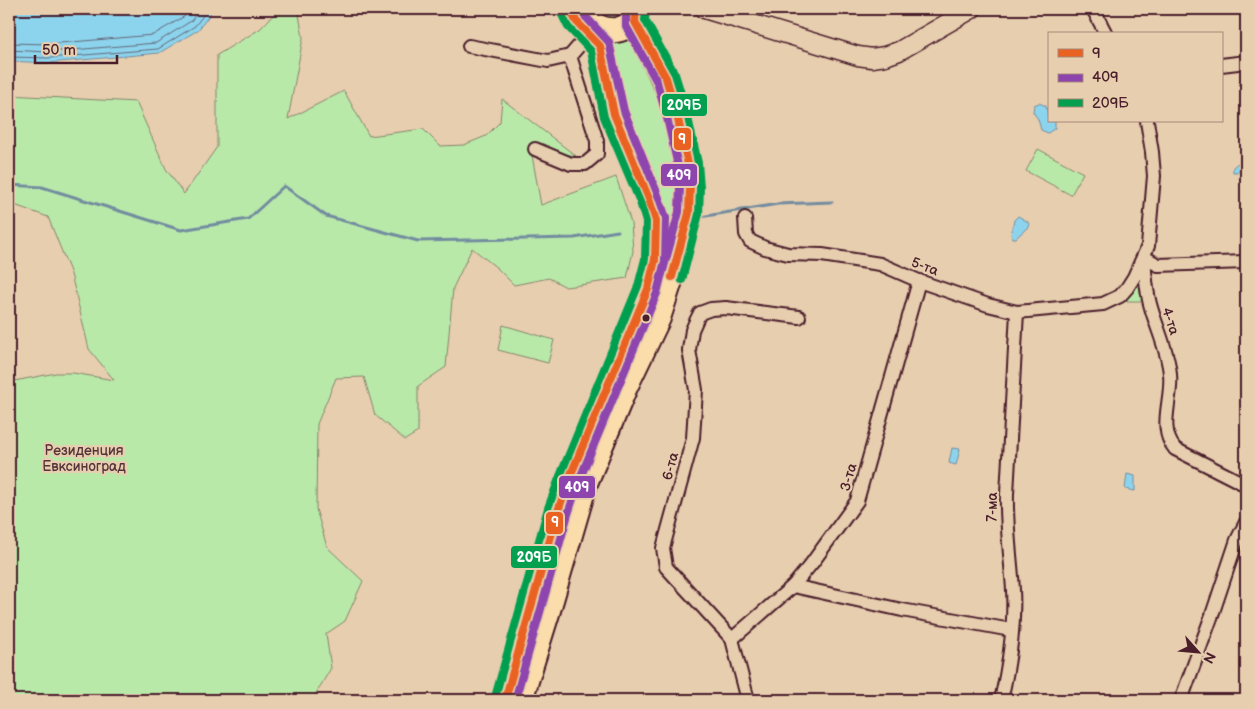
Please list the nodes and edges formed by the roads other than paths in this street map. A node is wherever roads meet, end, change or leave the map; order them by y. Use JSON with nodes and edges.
{"nodes":[{"id":1,"x":570,"y":9,"type":"edge"},
{"id":2,"x":704,"y":9,"type":"edge"},
{"id":3,"x":972,"y":9,"type":"edge"},
{"id":4,"x":1093,"y":9,"type":"edge"},
{"id":5,"x":636,"y":12,"type":"edge"},
{"id":6,"x":592,"y":29,"type":"edge"},
{"id":7,"x":1105,"y":32,"type":"edge"},
{"id":8,"x":469,"y":46,"type":"dead end"},
{"id":9,"x":570,"y":56,"type":"junction"},
{"id":10,"x":1246,"y":62,"type":"edge"},
{"id":11,"x":1222,"y":65,"type":"edge"},
{"id":12,"x":1146,"y":122,"type":"edge"},
{"id":13,"x":535,"y":148,"type":"dead end"},
{"id":14,"x":745,"y":218,"type":"dead end"},
{"id":15,"x":1144,"y":257,"type":"junction"},
{"id":16,"x":1246,"y":262,"type":"edge"},
{"id":17,"x":919,"y":281,"type":"junction"},
{"id":18,"x":1017,"y":312,"type":"junction"},
{"id":19,"x":799,"y":317,"type":"dead end"},
{"id":20,"x":1246,"y":485,"type":"edge"},
{"id":21,"x":1246,"y":522,"type":"edge"},
{"id":22,"x":793,"y":586,"type":"junction"},
{"id":23,"x":1011,"y":630,"type":"junction"},
{"id":24,"x":732,"y":639,"type":"junction"},
{"id":25,"x":504,"y":700,"type":"edge"},
{"id":26,"x":520,"y":700,"type":"edge"},
{"id":27,"x":748,"y":700,"type":"edge"},
{"id":28,"x":1001,"y":700,"type":"edge"},
{"id":29,"x":1181,"y":700,"type":"edge"}],
"edges":[{"from":1,"to":6,"type":"highway"},
{"from":2,"to":3,"type":"street"},
{"from":4,"to":7,"type":"street"},
{"from":5,"to":6,"type":"highway"},
{"from":5,"to":26,"type":"highway"},
{"from":6,"to":9,"type":"street"},
{"from":6,"to":25,"type":"highway"},
{"from":8,"to":9,"type":"street"},
{"from":9,"to":13,"type":"street"},
{"from":10,"to":11,"type":"street"},
{"from":12,"to":15,"type":"street","name":"4-та"},
{"from":14,"to":17,"type":"street","name":"5-та"},
{"from":15,"to":16,"type":"street"},
{"from":15,"to":18,"type":"street","name":"5-та"},
{"from":15,"to":20,"type":"street","name":"4-та"},
{"from":17,"to":18,"type":"street","name":"5-та"},
{"from":17,"to":22,"type":"street","name":"3-та"},
{"from":18,"to":23,"type":"street","name":"7-ма"},
{"from":19,"to":24,"type":"street","name":"6-та"},
{"from":21,"to":29,"type":"street"},
{"from":22,"to":23,"type":"street"},
{"from":22,"to":24,"type":"street","name":"3-та"},
{"from":23,"to":28,"type":"street","name":"7-ма"},
{"from":24,"to":27,"type":"street","name":"6-та"}]}
